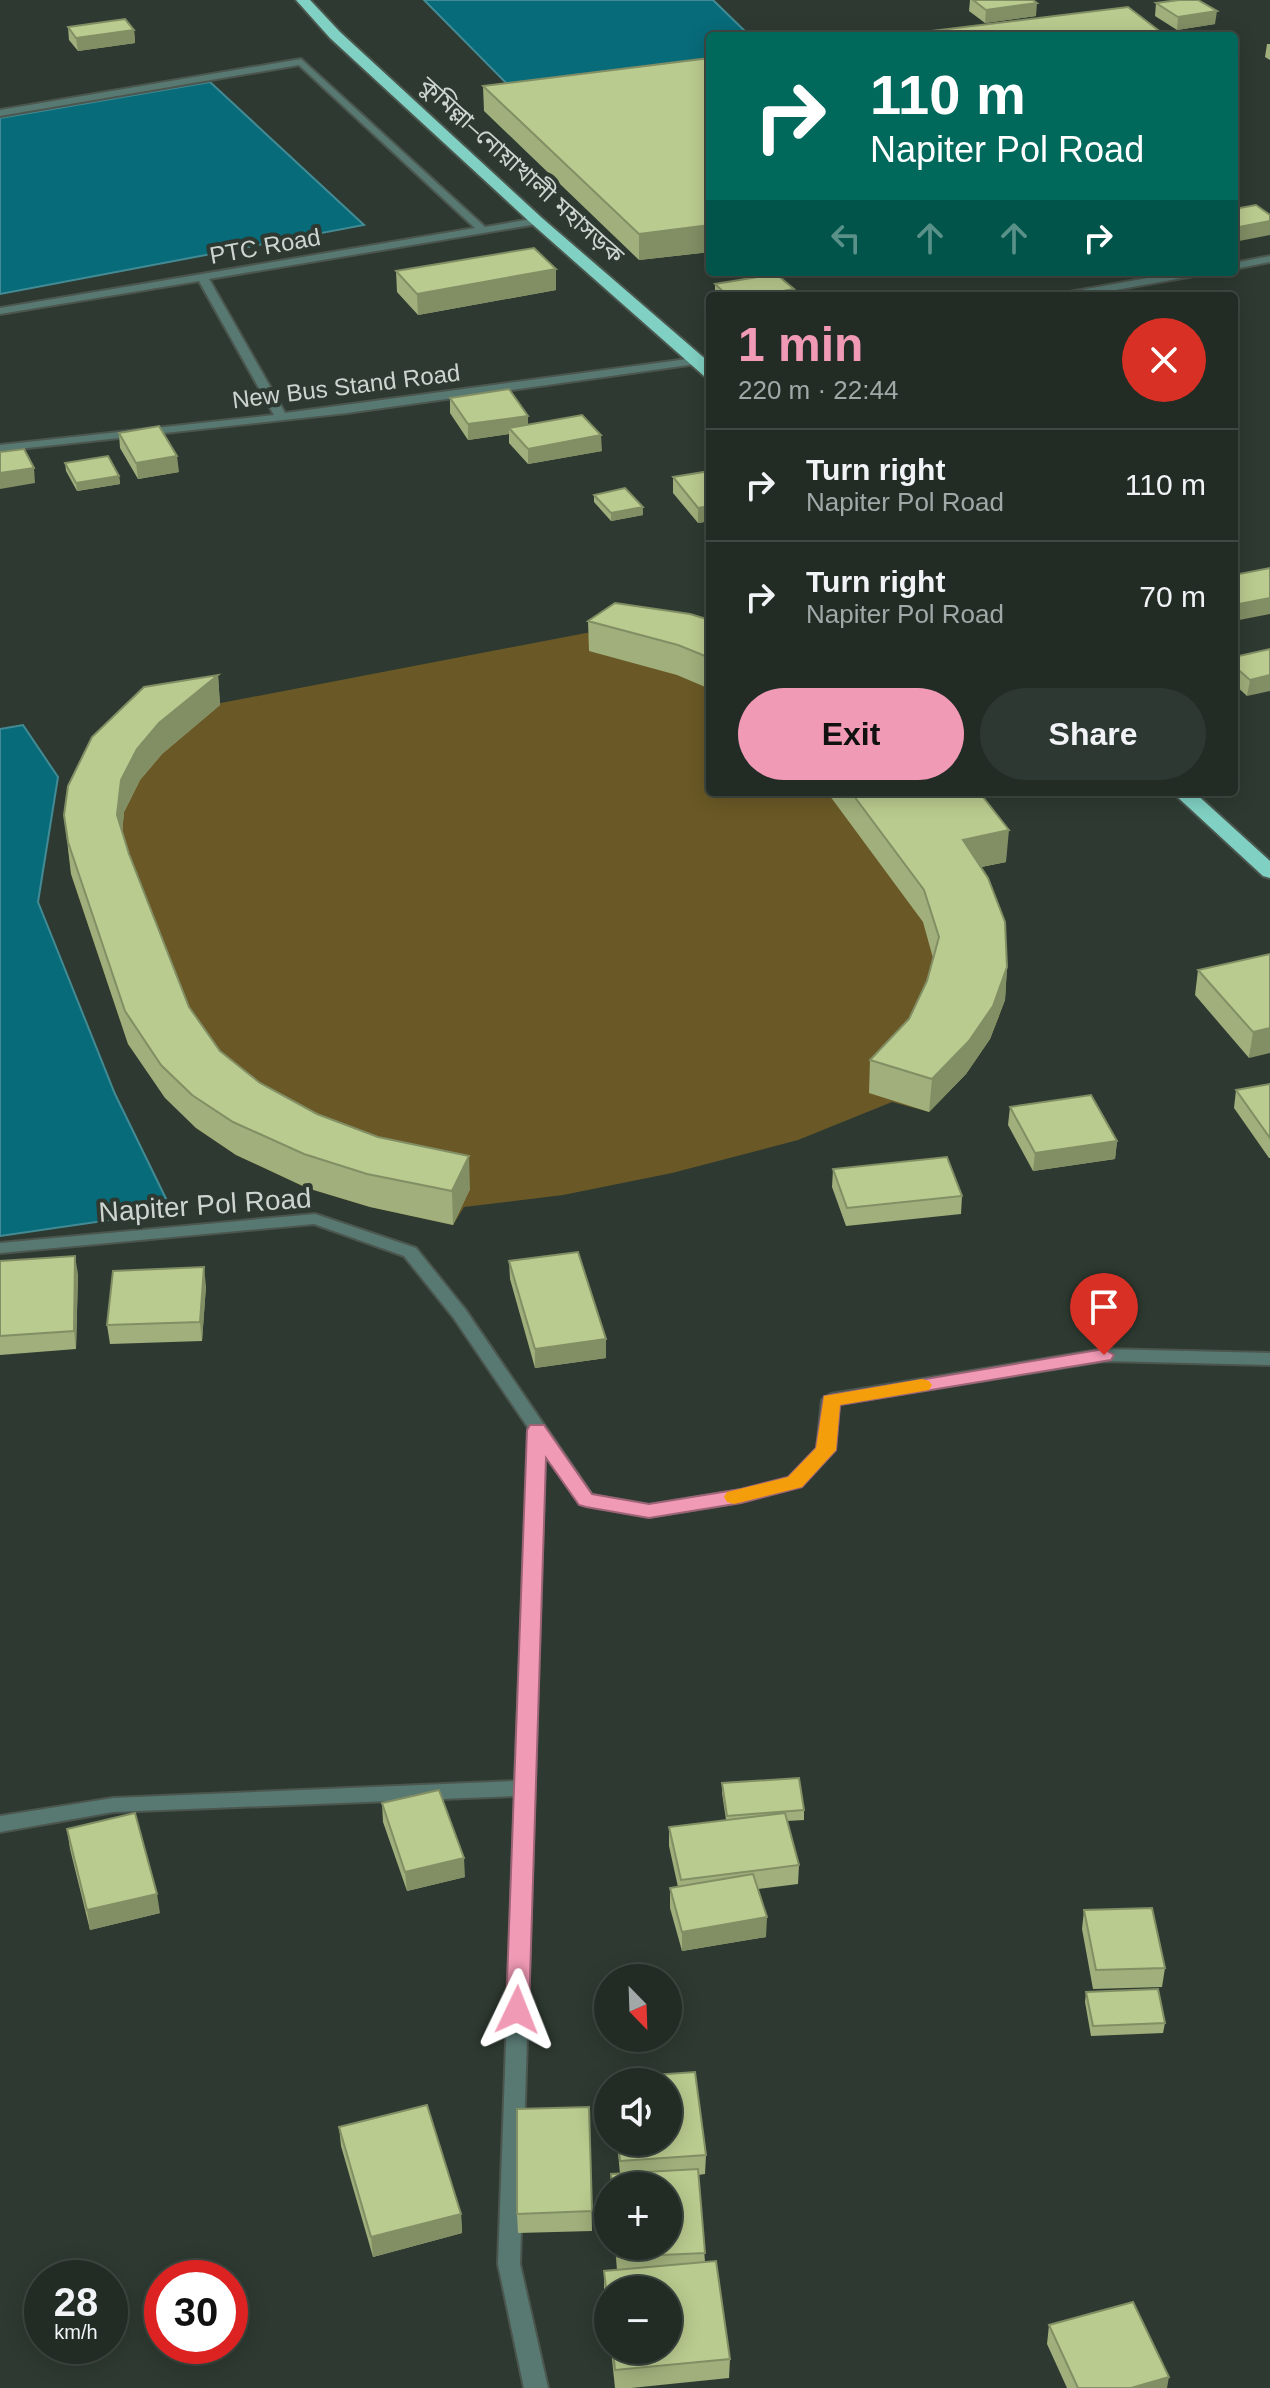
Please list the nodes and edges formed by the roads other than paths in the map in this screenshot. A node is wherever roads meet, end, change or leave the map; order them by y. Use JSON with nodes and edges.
{"nodes":[{"id":1,"x":303,"y":0,"type":"edge"},
{"id":2,"x":0,"y":113,"type":"edge"},
{"id":3,"x":537,"y":221,"type":"junction"},
{"id":4,"x":483,"y":230,"type":"junction"},
{"id":5,"x":1270,"y":259,"type":"edge"},
{"id":6,"x":1238,"y":265,"type":"edge"},
{"id":7,"x":1176,"y":276,"type":"edge"},
{"id":8,"x":202,"y":277,"type":"junction"},
{"id":9,"x":1086,"y":292,"type":"edge"},
{"id":10,"x":0,"y":311,"type":"edge"},
{"id":11,"x":704,"y":360,"type":"edge"},
{"id":12,"x":281,"y":417,"type":"junction"},
{"id":13,"x":0,"y":448,"type":"edge"},
{"id":14,"x":1186,"y":796,"type":"edge"},
{"id":15,"x":1270,"y":872,"type":"edge"},
{"id":16,"x":0,"y":1248,"type":"edge"},
{"id":17,"x":1270,"y":1359,"type":"edge"},
{"id":18,"x":537,"y":1430,"type":"junction"},
{"id":19,"x":525,"y":1788,"type":"junction"},
{"id":20,"x":0,"y":1824,"type":"edge"},
{"id":21,"x":536,"y":2388,"type":"edge"}],
"edges":[{"from":1,"to":3,"type":"highway","name":"কুমিল্লা–নোয়াখালী মহাসড়ক"},
{"from":2,"to":4,"type":"street"},
{"from":3,"to":4,"type":"street","name":"PTC Road"},
{"from":3,"to":11,"type":"highway","name":"কুমিল্লা–নোয়াখালী মহাসড়ক"},
{"from":4,"to":8,"type":"street","name":"PTC Road"},
{"from":5,"to":6,"type":"street"},
{"from":7,"to":9,"type":"street"},
{"from":8,"to":10,"type":"street","name":"PTC Road"},
{"from":8,"to":12,"type":"street"},
{"from":11,"to":12,"type":"street","name":"New Bus Stand Road"},
{"from":12,"to":13,"type":"street","name":"New Bus Stand Road"},
{"from":14,"to":15,"type":"highway"},
{"from":16,"to":18,"type":"street","name":"Napiter Pol Road"},
{"from":17,"to":18,"type":"street","name":"Napiter Pol Road"},
{"from":18,"to":19,"type":"street"},
{"from":19,"to":20,"type":"street"},
{"from":19,"to":21,"type":"street"}]}
